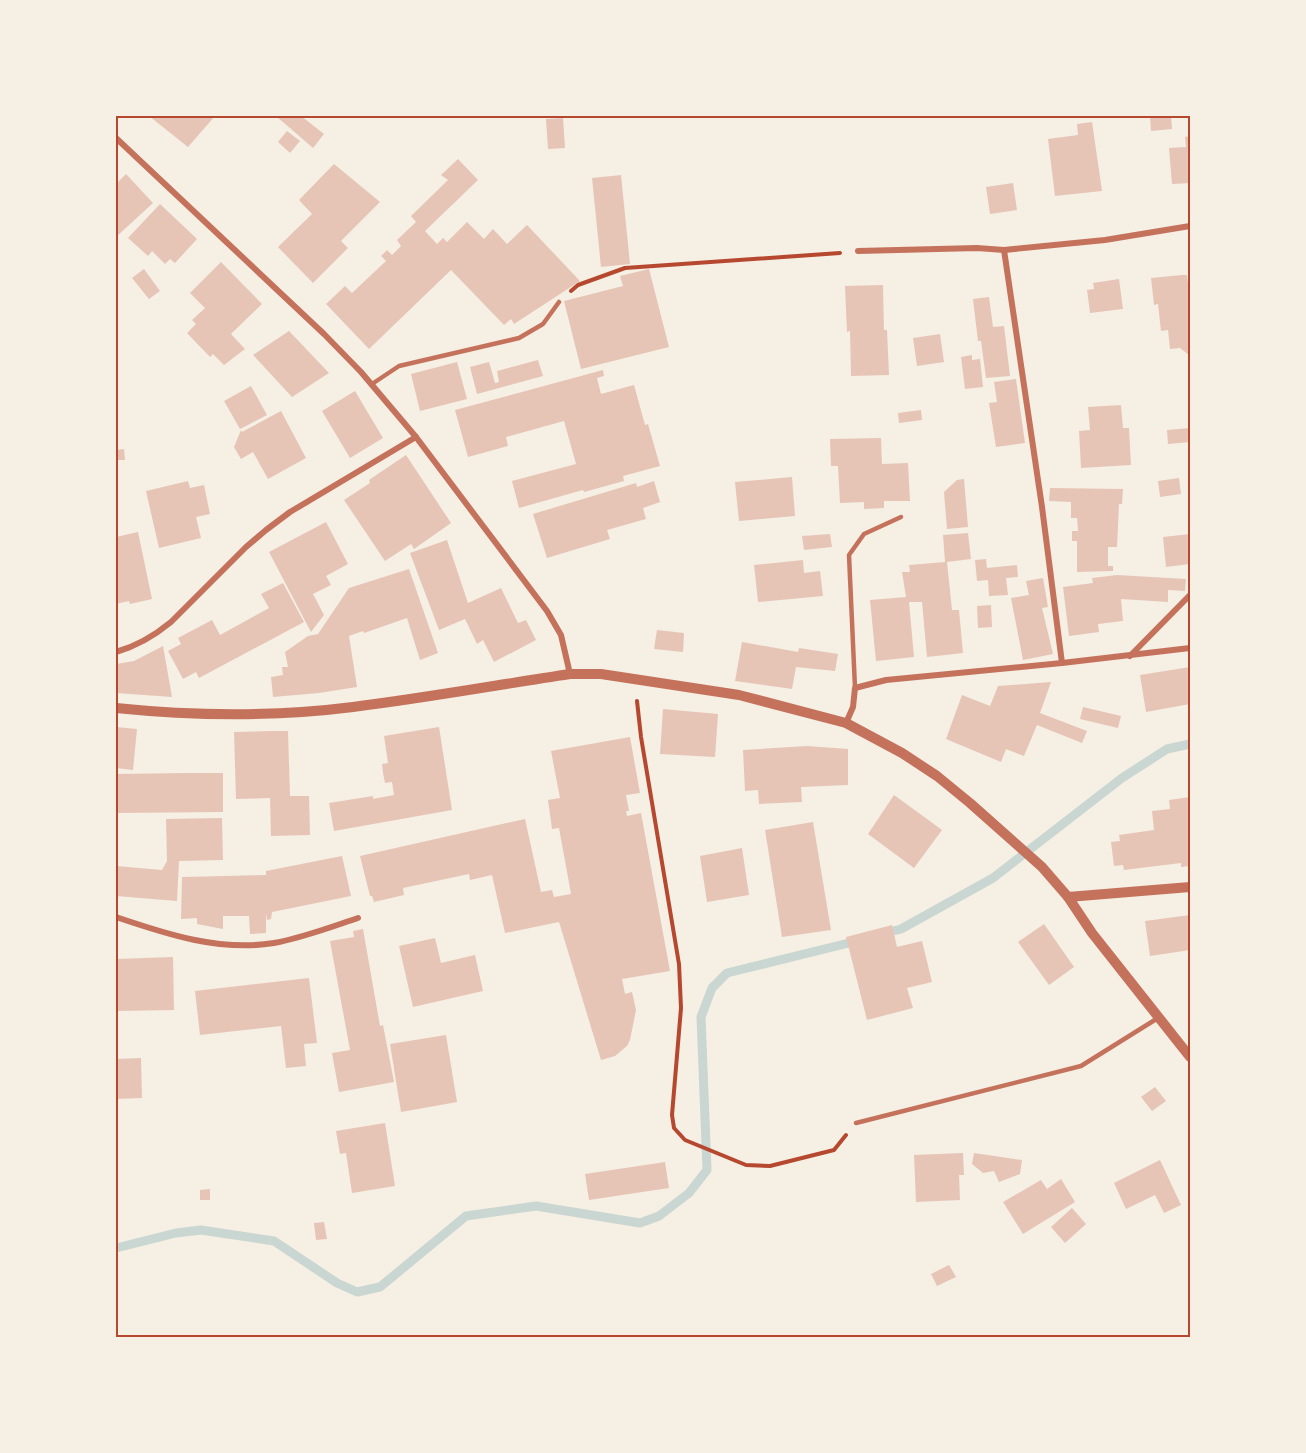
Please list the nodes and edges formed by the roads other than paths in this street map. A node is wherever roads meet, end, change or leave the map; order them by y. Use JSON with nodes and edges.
{"nodes":[{"id":1,"x":116,"y":138,"type":"edge"},
{"id":2,"x":1191,"y":226,"type":"edge"},
{"id":3,"x":1004,"y":250,"type":"junction"},
{"id":4,"x":858,"y":251,"type":"road end"},
{"id":5,"x":559,"y":302,"type":"road end"},
{"id":6,"x":372,"y":384,"type":"junction"},
{"id":7,"x":416,"y":437,"type":"junction"},
{"id":8,"x":901,"y":517,"type":"dead end"},
{"id":9,"x":1191,"y":595,"type":"edge"},
{"id":10,"x":1191,"y":648,"type":"edge"},
{"id":11,"x":116,"y":652,"type":"edge"},
{"id":12,"x":1130,"y":656,"type":"junction"},
{"id":13,"x":1062,"y":663,"type":"junction"},
{"id":14,"x":570,"y":674,"type":"junction"},
{"id":15,"x":855,"y":688,"type":"junction"},
{"id":16,"x":116,"y":708,"type":"edge"},
{"id":17,"x":846,"y":723,"type":"junction"},
{"id":18,"x":1191,"y":887,"type":"edge"},
{"id":19,"x":1068,"y":897,"type":"junction"},
{"id":20,"x":116,"y":917,"type":"edge"},
{"id":21,"x":358,"y":918,"type":"dead end"},
{"id":22,"x":1158,"y":1017,"type":"junction"},
{"id":23,"x":1191,"y":1057,"type":"edge"},
{"id":24,"x":856,"y":1123,"type":"road end"}],
"edges":[{"from":1,"to":6,"type":"street"},
{"from":2,"to":3,"type":"street"},
{"from":3,"to":4,"type":"street"},
{"from":3,"to":13,"type":"street"},
{"from":5,"to":6,"type":"lane"},
{"from":6,"to":7,"type":"street"},
{"from":7,"to":11,"type":"street"},
{"from":7,"to":14,"type":"street"},
{"from":8,"to":15,"type":"lane"},
{"from":9,"to":12,"type":"street"},
{"from":10,"to":12,"type":"street"},
{"from":12,"to":13,"type":"street"},
{"from":13,"to":15,"type":"street"},
{"from":14,"to":16,"type":"street"},
{"from":14,"to":17,"type":"street"},
{"from":15,"to":17,"type":"street"},
{"from":17,"to":19,"type":"street"},
{"from":18,"to":19,"type":"street"},
{"from":19,"to":22,"type":"street"},
{"from":20,"to":21,"type":"street"},
{"from":22,"to":23,"type":"street"},
{"from":22,"to":24,"type":"lane"}]}
